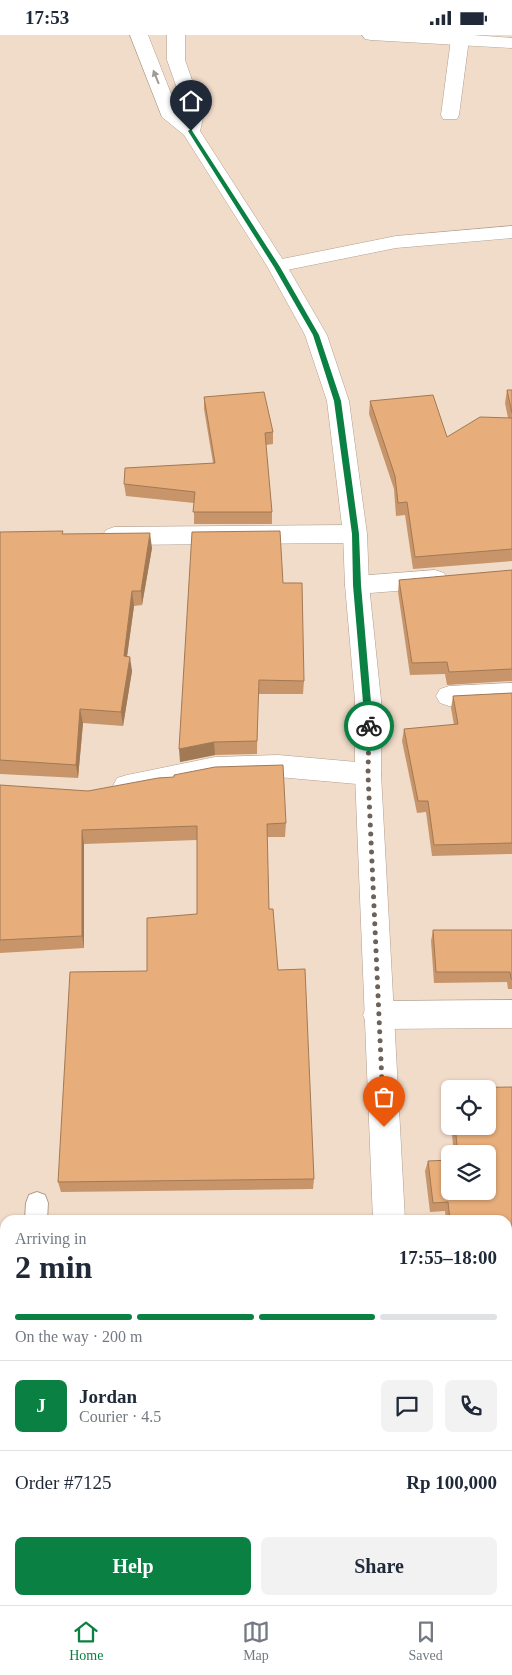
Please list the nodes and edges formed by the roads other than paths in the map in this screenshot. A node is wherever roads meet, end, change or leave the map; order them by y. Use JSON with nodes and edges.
{"nodes":[{"id":1,"x":139,"y":35,"type":"edge"},
{"id":2,"x":176,"y":35,"type":"edge"},
{"id":3,"x":371,"y":35,"type":"edge"},
{"id":4,"x":448,"y":37,"type":"edge"},
{"id":5,"x":512,"y":43,"type":"edge"},
{"id":6,"x":450,"y":115,"type":"dead end"},
{"id":7,"x":191,"y":131,"type":"junction"},
{"id":8,"x":512,"y":232,"type":"edge"},
{"id":9,"x":277,"y":267,"type":"junction"},
{"id":10,"x":355,"y":534,"type":"junction"},
{"id":11,"x":89,"y":536,"type":"edge"},
{"id":12,"x":454,"y":577,"type":"edge"},
{"id":13,"x":357,"y":585,"type":"junction"},
{"id":14,"x":512,"y":693,"type":"edge"},
{"id":15,"x":449,"y":696,"type":"dead end"},
{"id":16,"x":368,"y":774,"type":"junction"},
{"id":17,"x":107,"y":789,"type":"edge"},
{"id":18,"x":512,"y":1014,"type":"edge"},
{"id":19,"x":378,"y":1015,"type":"junction"},
{"id":20,"x":389,"y":1215,"type":"edge"}],
"edges":[{"from":7,"to":1,"type":"main road","one_way":true},
{"from":2,"to":7,"type":"main road"},
{"from":3,"to":4,"type":"main road"},
{"from":4,"to":5,"type":"main road"},
{"from":4,"to":6,"type":"main road"},
{"from":7,"to":9,"type":"main road"},
{"from":8,"to":9,"type":"main road"},
{"from":9,"to":10,"type":"main road"},
{"from":10,"to":11,"type":"main road"},
{"from":10,"to":13,"type":"main road"},
{"from":12,"to":13,"type":"main road"},
{"from":13,"to":16,"type":"main road"},
{"from":14,"to":15,"type":"main road"},
{"from":16,"to":17,"type":"main road"},
{"from":16,"to":19,"type":"main road"},
{"from":18,"to":19,"type":"main road"},
{"from":19,"to":20,"type":"main road"}]}
